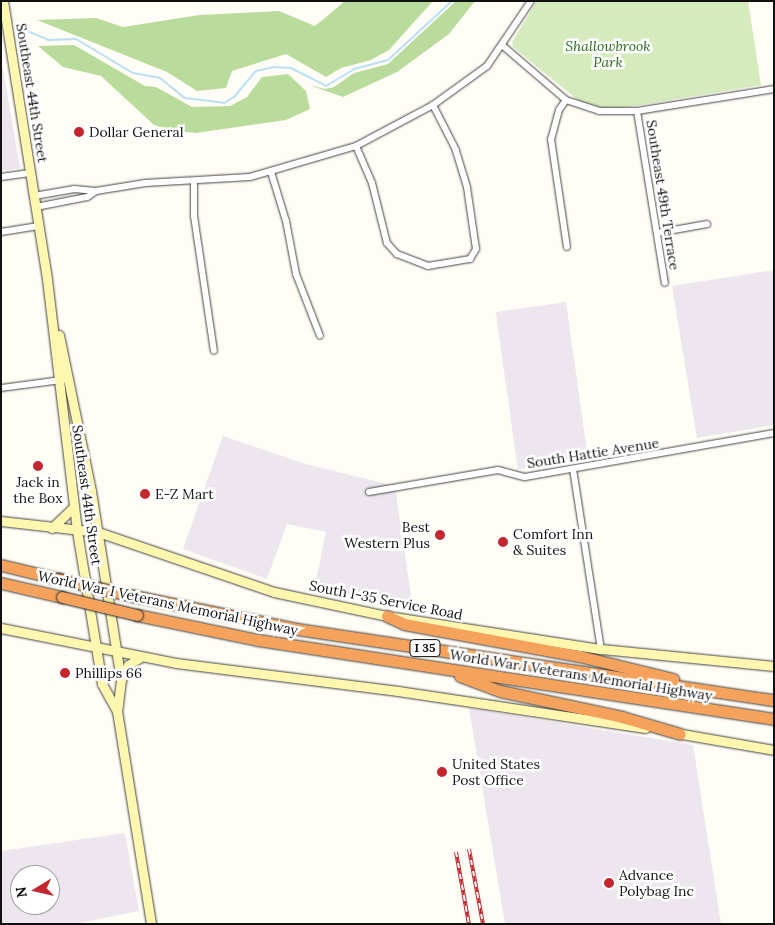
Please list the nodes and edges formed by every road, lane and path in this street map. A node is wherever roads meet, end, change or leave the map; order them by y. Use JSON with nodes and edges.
{"nodes":[{"id":1,"x":3,"y":1,"type":"edge"},
{"id":2,"x":531,"y":1,"type":"edge"},
{"id":3,"x":503,"y":46,"type":"junction"},
{"id":4,"x":774,"y":89,"type":"edge"},
{"id":5,"x":566,"y":100,"type":"junction"},
{"id":6,"x":433,"y":105,"type":"junction"},
{"id":7,"x":637,"y":111,"type":"junction"},
{"id":8,"x":356,"y":146,"type":"junction"},
{"id":9,"x":271,"y":172,"type":"junction"},
{"id":10,"x":30,"y":173,"type":"junction"},
{"id":11,"x":1,"y":177,"type":"edge"},
{"id":12,"x":194,"y":182,"type":"junction"},
{"id":13,"x":96,"y":191,"type":"junction"},
{"id":14,"x":34,"y":196,"type":"junction"},
{"id":15,"x":36,"y":207,"type":"junction"},
{"id":16,"x":707,"y":224,"type":"dead end"},
{"id":17,"x":39,"y":226,"type":"junction"},
{"id":18,"x":1,"y":232,"type":"edge"},
{"id":19,"x":657,"y":233,"type":"junction"},
{"id":20,"x":567,"y":247,"type":"dead end"},
{"id":21,"x":664,"y":282,"type":"dead end"},
{"id":22,"x":320,"y":336,"type":"dead end"},
{"id":23,"x":214,"y":351,"type":"dead end"},
{"id":24,"x":63,"y":380,"type":"junction"},
{"id":25,"x":1,"y":388,"type":"edge"},
{"id":26,"x":774,"y":433,"type":"edge"},
{"id":27,"x":573,"y":470,"type":"junction"},
{"id":28,"x":369,"y":492,"type":"dead end"},
{"id":29,"x":73,"y":508,"type":"junction"},
{"id":30,"x":1,"y":520,"type":"edge"},
{"id":31,"x":52,"y":528,"type":"junction"},
{"id":32,"x":77,"y":531,"type":"junction"},
{"id":33,"x":98,"y":532,"type":"junction"},
{"id":34,"x":1,"y":565,"type":"edge"},
{"id":35,"x":1,"y":583,"type":"edge"},
{"id":36,"x":388,"y":616,"type":"junction"},
{"id":37,"x":1,"y":628,"type":"edge"},
{"id":38,"x":96,"y":649,"type":"junction"},
{"id":39,"x":601,"y":649,"type":"junction"},
{"id":40,"x":117,"y":653,"type":"junction"},
{"id":41,"x":141,"y":657,"type":"junction"},
{"id":42,"x":774,"y":666,"type":"edge"},
{"id":43,"x":438,"y":668,"type":"junction"},
{"id":44,"x":122,"y":680,"type":"junction"},
{"id":45,"x":718,"y":692,"type":"junction"},
{"id":46,"x":774,"y":700,"type":"edge"},
{"id":47,"x":117,"y":711,"type":"junction"},
{"id":48,"x":774,"y":719,"type":"edge"},
{"id":49,"x":680,"y":734,"type":"junction"},
{"id":50,"x":774,"y":750,"type":"edge"},
{"id":51,"x":151,"y":924,"type":"edge"}],
"edges":[{"from":1,"to":10,"type":"main road","name":"Southeast 44th Street"},
{"from":2,"to":3,"type":"street"},
{"from":3,"to":5,"type":"street"},
{"from":3,"to":6,"type":"street"},
{"from":4,"to":7,"type":"street"},
{"from":5,"to":7,"type":"street"},
{"from":5,"to":20,"type":"street"},
{"from":6,"to":8,"type":"street"},
{"from":6,"to":8,"type":"street"},
{"from":7,"to":19,"type":"street","name":"Southeast 49th Terrace"},
{"from":8,"to":9,"type":"street"},
{"from":9,"to":12,"type":"street"},
{"from":9,"to":22,"type":"street"},
{"from":10,"to":11,"type":"street"},
{"from":10,"to":14,"type":"main road","name":"Southeast 44th Street"},
{"from":12,"to":13,"type":"street"},
{"from":12,"to":23,"type":"street"},
{"from":13,"to":14,"type":"street"},
{"from":13,"to":15,"type":"street"},
{"from":14,"to":15,"type":"main road","name":"Southeast 44th Street"},
{"from":15,"to":17,"type":"main road","name":"Southeast 44th Street"},
{"from":16,"to":19,"type":"street"},
{"from":17,"to":18,"type":"street"},
{"from":17,"to":24,"type":"main road","name":"Southeast 44th Street"},
{"from":19,"to":21,"type":"street","name":"Southeast 49th Terrace"},
{"from":24,"to":25,"type":"street"},
{"from":24,"to":29,"type":"main road","name":"Southeast 44th Street"},
{"from":24,"to":33,"type":"main road","name":"Southeast 44th Street"},
{"from":26,"to":27,"type":"street","name":"South Hattie Avenue"},
{"from":27,"to":28,"type":"street","name":"South Hattie Avenue"},
{"from":27,"to":39,"type":"street"},
{"from":29,"to":31,"type":"main road"},
{"from":29,"to":32,"type":"main road","name":"Southeast 44th Street"},
{"from":30,"to":31,"type":"main road","name":"South I-35 Service Road"},
{"from":31,"to":32,"type":"main road","name":"South I-35 Service Road"},
{"from":32,"to":33,"type":"main road","name":"South I-35 Service Road"},
{"from":32,"to":38,"type":"main road","name":"Southeast 44th Street"},
{"from":33,"to":36,"type":"main road","name":"South I-35 Service Road"},
{"from":33,"to":40,"type":"main road","name":"Southeast 44th Street"},
{"from":34,"to":45,"type":"highway","name":"World War I Veterans Memorial Highway","number":"I 35","bridge":true},
{"from":35,"to":43,"type":"highway","name":"World War I Veterans Memorial Highway","number":"I 35","bridge":true},
{"from":36,"to":39,"type":"main road","name":"South I-35 Service Road"},
{"from":36,"to":45,"type":"highway"},
{"from":37,"to":38,"type":"main road"},
{"from":38,"to":40,"type":"main road"},
{"from":38,"to":47,"type":"main road","name":"Southeast 44th Street"},
{"from":39,"to":42,"type":"main road","name":"South I-35 Service Road"},
{"from":40,"to":41,"type":"main road"},
{"from":40,"to":44,"type":"main road","name":"Southeast 44th Street"},
{"from":41,"to":44,"type":"main road"},
{"from":41,"to":49,"type":"main road"},
{"from":43,"to":48,"type":"highway","name":"World War I Veterans Memorial Highway","number":"I 35"},
{"from":43,"to":49,"type":"highway"},
{"from":44,"to":47,"type":"main road","name":"Southeast 44th Street"},
{"from":45,"to":46,"type":"highway","name":"World War I Veterans Memorial Highway","number":"I 35"},
{"from":47,"to":51,"type":"main road","name":"Southeast 44th Street"},
{"from":49,"to":50,"type":"main road"}]}
